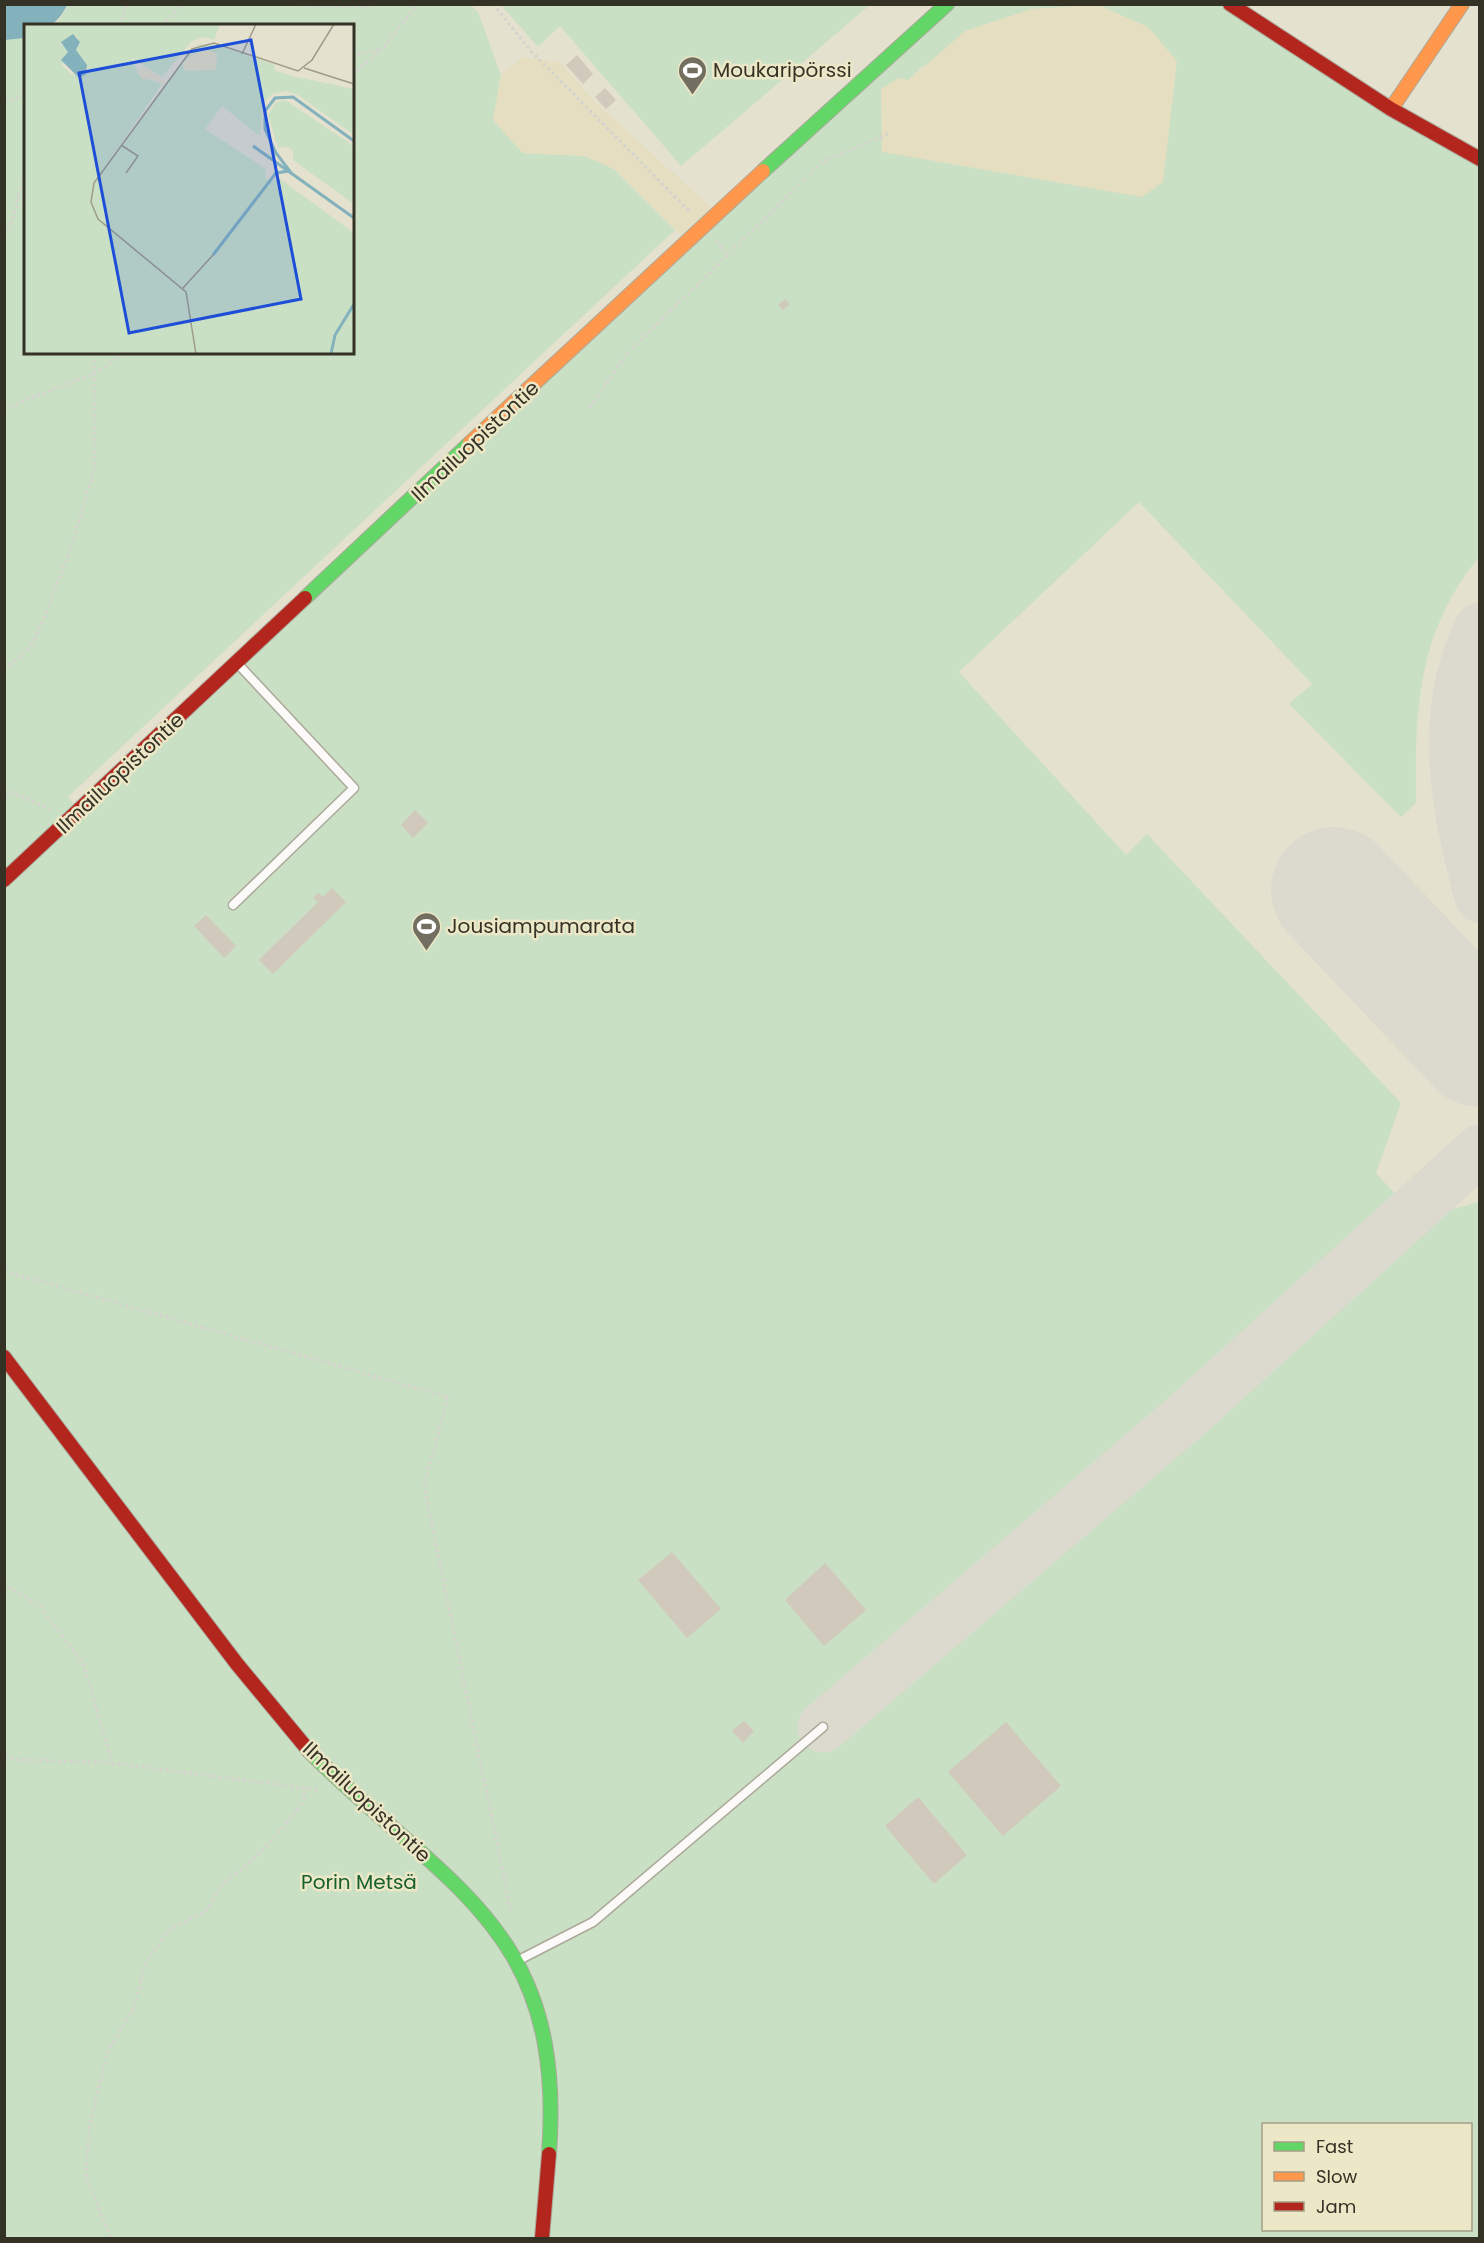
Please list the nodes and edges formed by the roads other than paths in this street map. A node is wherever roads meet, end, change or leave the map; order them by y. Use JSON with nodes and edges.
{"nodes":[{"id":1,"x":947,"y":4,"type":"edge"},
{"id":2,"x":1230,"y":4,"type":"edge"},
{"id":3,"x":1462,"y":4,"type":"edge"},
{"id":4,"x":1391,"y":109,"type":"junction"},
{"id":5,"x":1479,"y":159,"type":"edge"},
{"id":6,"x":238,"y":664,"type":"junction"},
{"id":7,"x":4,"y":880,"type":"edge"},
{"id":8,"x":233,"y":905,"type":"dead end"},
{"id":9,"x":4,"y":1357,"type":"edge"},
{"id":10,"x":823,"y":1727,"type":"dead end"},
{"id":11,"x":518,"y":1960,"type":"junction"},
{"id":12,"x":542,"y":2238,"type":"edge"}],
"edges":[{"from":1,"to":6,"type":"street","name":"Ilmailuopistontie"},
{"from":2,"to":4,"type":"street"},
{"from":3,"to":4,"type":"street"},
{"from":4,"to":5,"type":"street"},
{"from":6,"to":7,"type":"street","name":"Ilmailuopistontie"},
{"from":6,"to":8,"type":"lane"},
{"from":9,"to":11,"type":"street","name":"Ilmailuopistontie"},
{"from":10,"to":11,"type":"lane"},
{"from":11,"to":12,"type":"street","name":"Ilmailuopistontie"}]}
